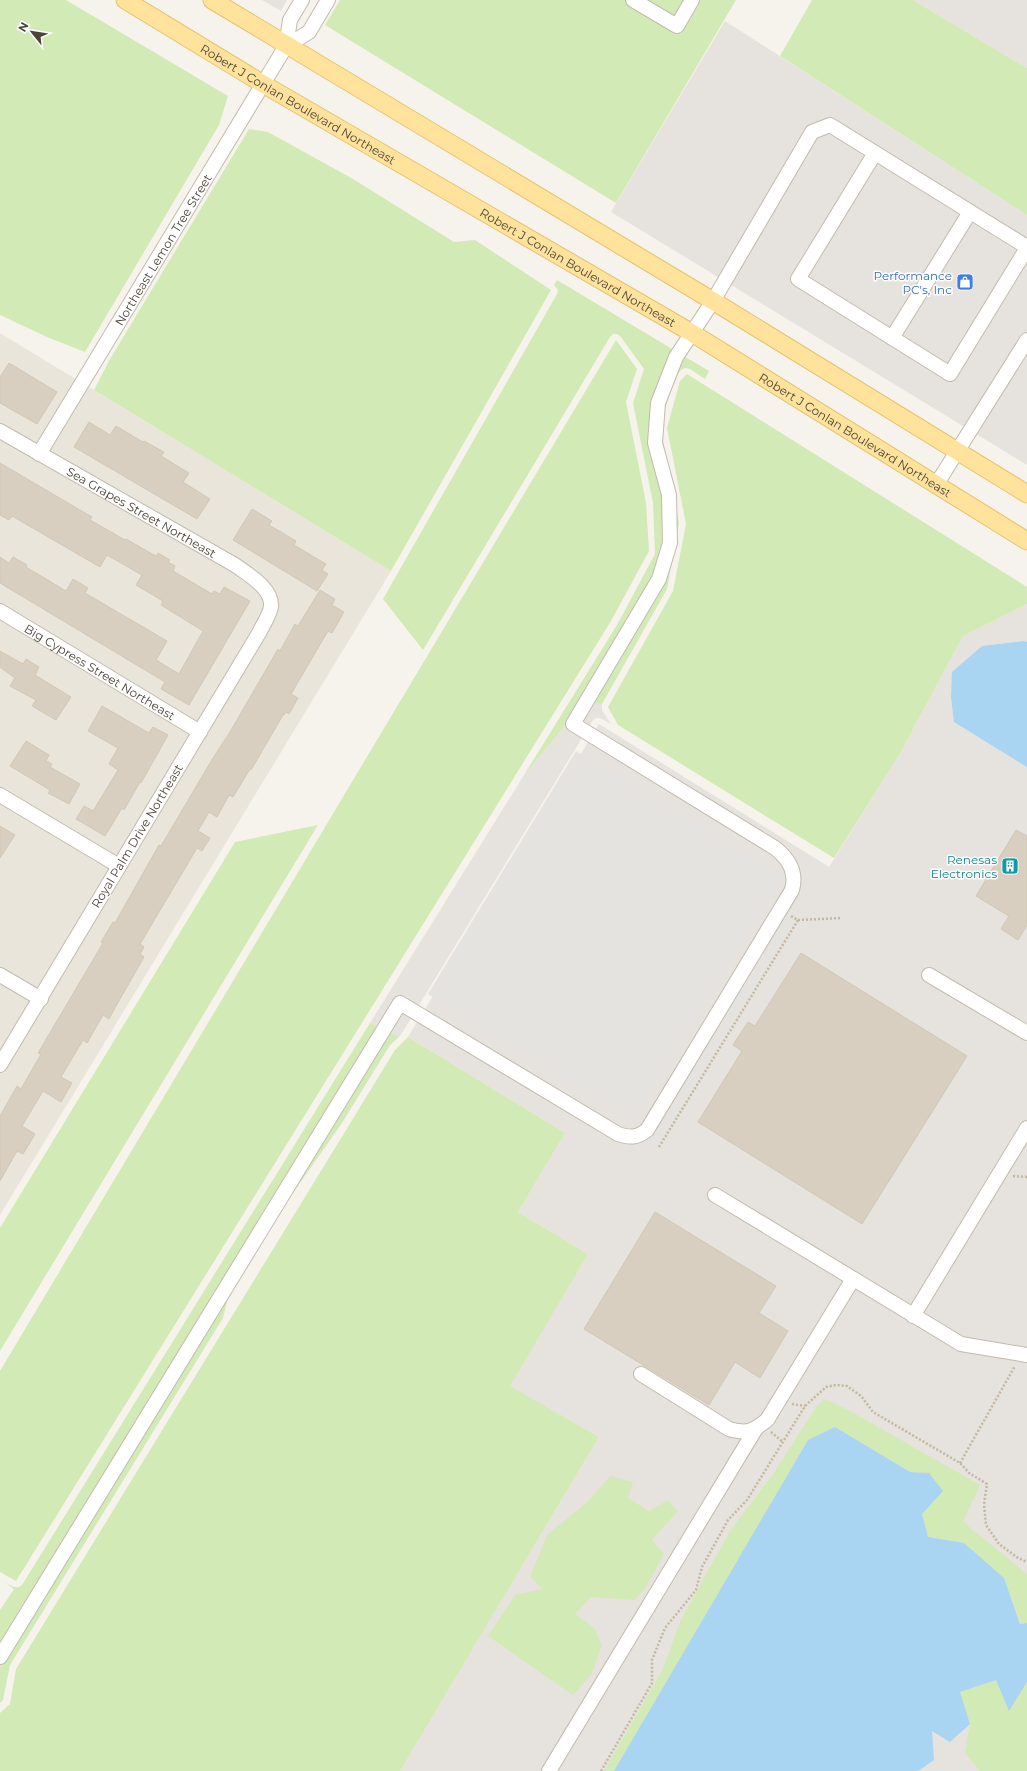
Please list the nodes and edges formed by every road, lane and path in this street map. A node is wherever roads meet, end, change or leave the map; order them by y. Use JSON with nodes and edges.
{"nodes":[{"id":1,"x":125,"y":0,"type":"edge"},
{"id":2,"x":212,"y":0,"type":"edge"},
{"id":3,"x":302,"y":0,"type":"edge"},
{"id":4,"x":328,"y":0,"type":"edge"},
{"id":5,"x":633,"y":0,"type":"edge"},
{"id":6,"x":692,"y":0,"type":"edge"},
{"id":7,"x":286,"y":46,"type":"junction"},
{"id":8,"x":263,"y":84,"type":"junction"},
{"id":9,"x":875,"y":153,"type":"junction"},
{"id":10,"x":970,"y":212,"type":"junction"},
{"id":11,"x":1027,"y":247,"type":"edge"},
{"id":12,"x":712,"y":301,"type":"junction"},
{"id":13,"x":692,"y":333,"type":"junction"},
{"id":14,"x":892,"y":338,"type":"junction"},
{"id":15,"x":1027,"y":340,"type":"edge"},
{"id":16,"x":0,"y":431,"type":"edge"},
{"id":17,"x":958,"y":452,"type":"junction"},
{"id":18,"x":39,"y":454,"type":"junction"},
{"id":19,"x":936,"y":485,"type":"junction"},
{"id":20,"x":1027,"y":494,"type":"edge"},
{"id":21,"x":1027,"y":541,"type":"edge"},
{"id":22,"x":271,"y":606,"type":"joint"},
{"id":23,"x":0,"y":611,"type":"edge"},
{"id":24,"x":200,"y":732,"type":"junction"},
{"id":25,"x":0,"y":795,"type":"edge"},
{"id":26,"x":119,"y":866,"type":"junction"},
{"id":27,"x":781,"y":910,"type":"junction"},
{"id":28,"x":842,"y":918,"type":"dead end"},
{"id":29,"x":798,"y":920,"type":"junction"},
{"id":30,"x":0,"y":975,"type":"edge"},
{"id":31,"x":929,"y":975,"type":"dead end"},
{"id":32,"x":41,"y":999,"type":"junction"},
{"id":33,"x":1027,"y":1033,"type":"edge"},
{"id":34,"x":0,"y":1065,"type":"edge"},
{"id":35,"x":1027,"y":1128,"type":"edge"},
{"id":36,"x":659,"y":1147,"type":"dead end"},
{"id":37,"x":715,"y":1195,"type":"dead end"},
{"id":38,"x":853,"y":1280,"type":"junction"},
{"id":39,"x":913,"y":1316,"type":"junction"},
{"id":40,"x":1024,"y":1355,"type":"edge"},
{"id":41,"x":641,"y":1374,"type":"dead end"},
{"id":42,"x":755,"y":1430,"type":"junction"},
{"id":43,"x":960,"y":1463,"type":"junction"},
{"id":44,"x":1027,"y":1562,"type":"edge"},
{"id":45,"x":0,"y":1657,"type":"edge"},
{"id":46,"x":549,"y":1771,"type":"edge"},
{"id":47,"x":601,"y":1771,"type":"edge"}],
"edges":[{"from":1,"to":8,"type":"main road","name":"Robert J Conlan Boulevard Northeast"},
{"from":2,"to":7,"type":"main road"},
{"from":3,"to":7,"type":"street"},
{"from":4,"to":7,"type":"street"},
{"from":5,"to":6,"type":"street"},
{"from":7,"to":8,"type":"street","name":"Northeast Lemon Tree Street"},
{"from":7,"to":12,"type":"main road"},
{"from":8,"to":13,"type":"main road","name":"Robert J Conlan Boulevard Northeast"},
{"from":8,"to":18,"type":"street","name":"Northeast Lemon Tree Street"},
{"from":9,"to":10,"type":"street"},
{"from":9,"to":12,"type":"street"},
{"from":9,"to":14,"type":"street"},
{"from":10,"to":11,"type":"street"},
{"from":10,"to":14,"type":"street"},
{"from":11,"to":14,"type":"street"},
{"from":12,"to":13,"type":"street"},
{"from":12,"to":17,"type":"main road"},
{"from":13,"to":19,"type":"main road","name":"Robert J Conlan Boulevard Northeast"},
{"from":13,"to":27,"type":"street"},
{"from":15,"to":17,"type":"street"},
{"from":16,"to":18,"type":"street","name":"Sea Grapes Street Northeast"},
{"from":17,"to":19,"type":"street"},
{"from":17,"to":20,"type":"main road"},
{"from":18,"to":22,"type":"street","name":"Sea Grapes Street Northeast"},
{"from":19,"to":21,"type":"main road","name":"Robert J Conlan Boulevard Northeast"},
{"from":22,"to":24,"type":"street","name":"Royal Palm Drive Northeast"},
{"from":23,"to":24,"type":"street","name":"Big Cypress Street Northeast"},
{"from":24,"to":26,"type":"street","name":"Royal Palm Drive Northeast"},
{"from":25,"to":26,"type":"street"},
{"from":26,"to":32,"type":"street","name":"Royal Palm Drive Northeast"},
{"from":27,"to":29,"type":"path"},
{"from":27,"to":45,"type":"street"},
{"from":28,"to":29,"type":"path"},
{"from":29,"to":36,"type":"path"},
{"from":30,"to":32,"type":"street"},
{"from":31,"to":33,"type":"street"},
{"from":32,"to":34,"type":"street","name":"Royal Palm Drive Northeast"},
{"from":35,"to":39,"type":"street"},
{"from":37,"to":38,"type":"street"},
{"from":38,"to":39,"type":"street"},
{"from":38,"to":42,"type":"street"},
{"from":39,"to":40,"type":"street"},
{"from":40,"to":43,"type":"path"},
{"from":41,"to":42,"type":"street"},
{"from":42,"to":46,"type":"street"},
{"from":43,"to":44,"type":"path"},
{"from":43,"to":47,"type":"path"}]}
